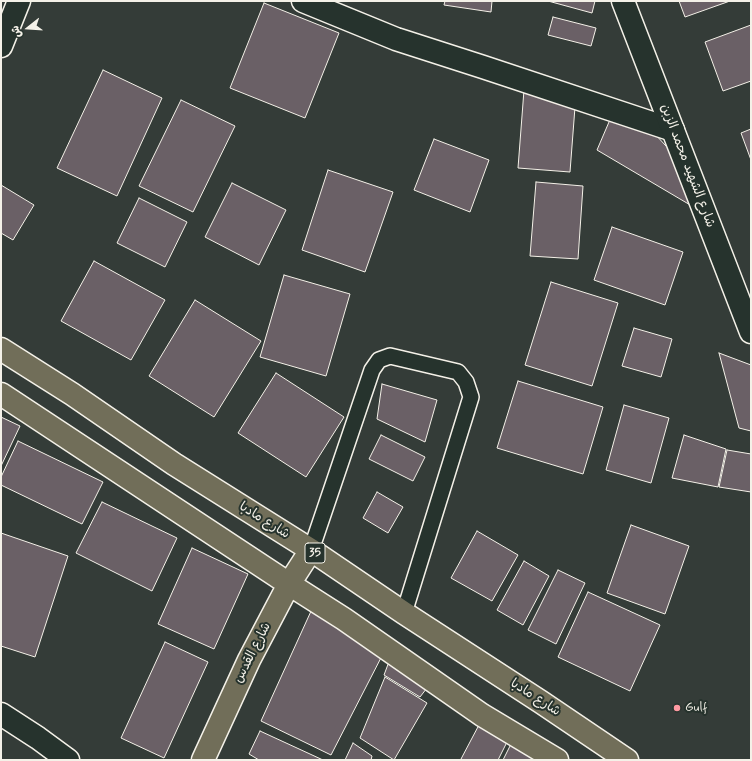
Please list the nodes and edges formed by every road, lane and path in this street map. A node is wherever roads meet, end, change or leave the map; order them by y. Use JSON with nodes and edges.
{"nodes":[{"id":1,"x":19,"y":1,"type":"edge"},
{"id":2,"x":303,"y":1,"type":"edge"},
{"id":3,"x":624,"y":1,"type":"edge"},
{"id":4,"x":1,"y":46,"type":"edge"},
{"id":5,"x":673,"y":130,"type":"junction"},
{"id":6,"x":751,"y":332,"type":"edge"},
{"id":7,"x":1,"y":349,"type":"edge"},
{"id":8,"x":1,"y":394,"type":"edge"},
{"id":9,"x":311,"y":550,"type":"junction"},
{"id":10,"x":289,"y":584,"type":"junction"},
{"id":11,"x":404,"y":614,"type":"junction"},
{"id":12,"x":1,"y":714,"type":"edge"},
{"id":13,"x":68,"y":760,"type":"edge"},
{"id":14,"x":203,"y":760,"type":"edge"},
{"id":15,"x":557,"y":760,"type":"edge"},
{"id":16,"x":627,"y":760,"type":"edge"}],
"edges":[{"from":1,"to":4,"type":"street"},
{"from":2,"to":5,"type":"street"},
{"from":3,"to":5,"type":"street","name":"شارع الشهيد محمد الزبن"},
{"from":5,"to":6,"type":"street","name":"شارع الشهيد محمد الزبن"},
{"from":7,"to":9,"type":"main road","name":"شارع مادبا","number":"35"},
{"from":8,"to":10,"type":"main road"},
{"from":9,"to":10,"type":"main road","name":"شارع القدس"},
{"from":9,"to":11,"type":"main road","name":"شارع مادبا","number":"35"},
{"from":9,"to":11,"type":"lane"},
{"from":10,"to":14,"type":"main road","name":"شارع القدس"},
{"from":10,"to":15,"type":"main road"},
{"from":11,"to":16,"type":"main road","name":"شارع مادبا","number":"35"},
{"from":12,"to":13,"type":"street"}]}
